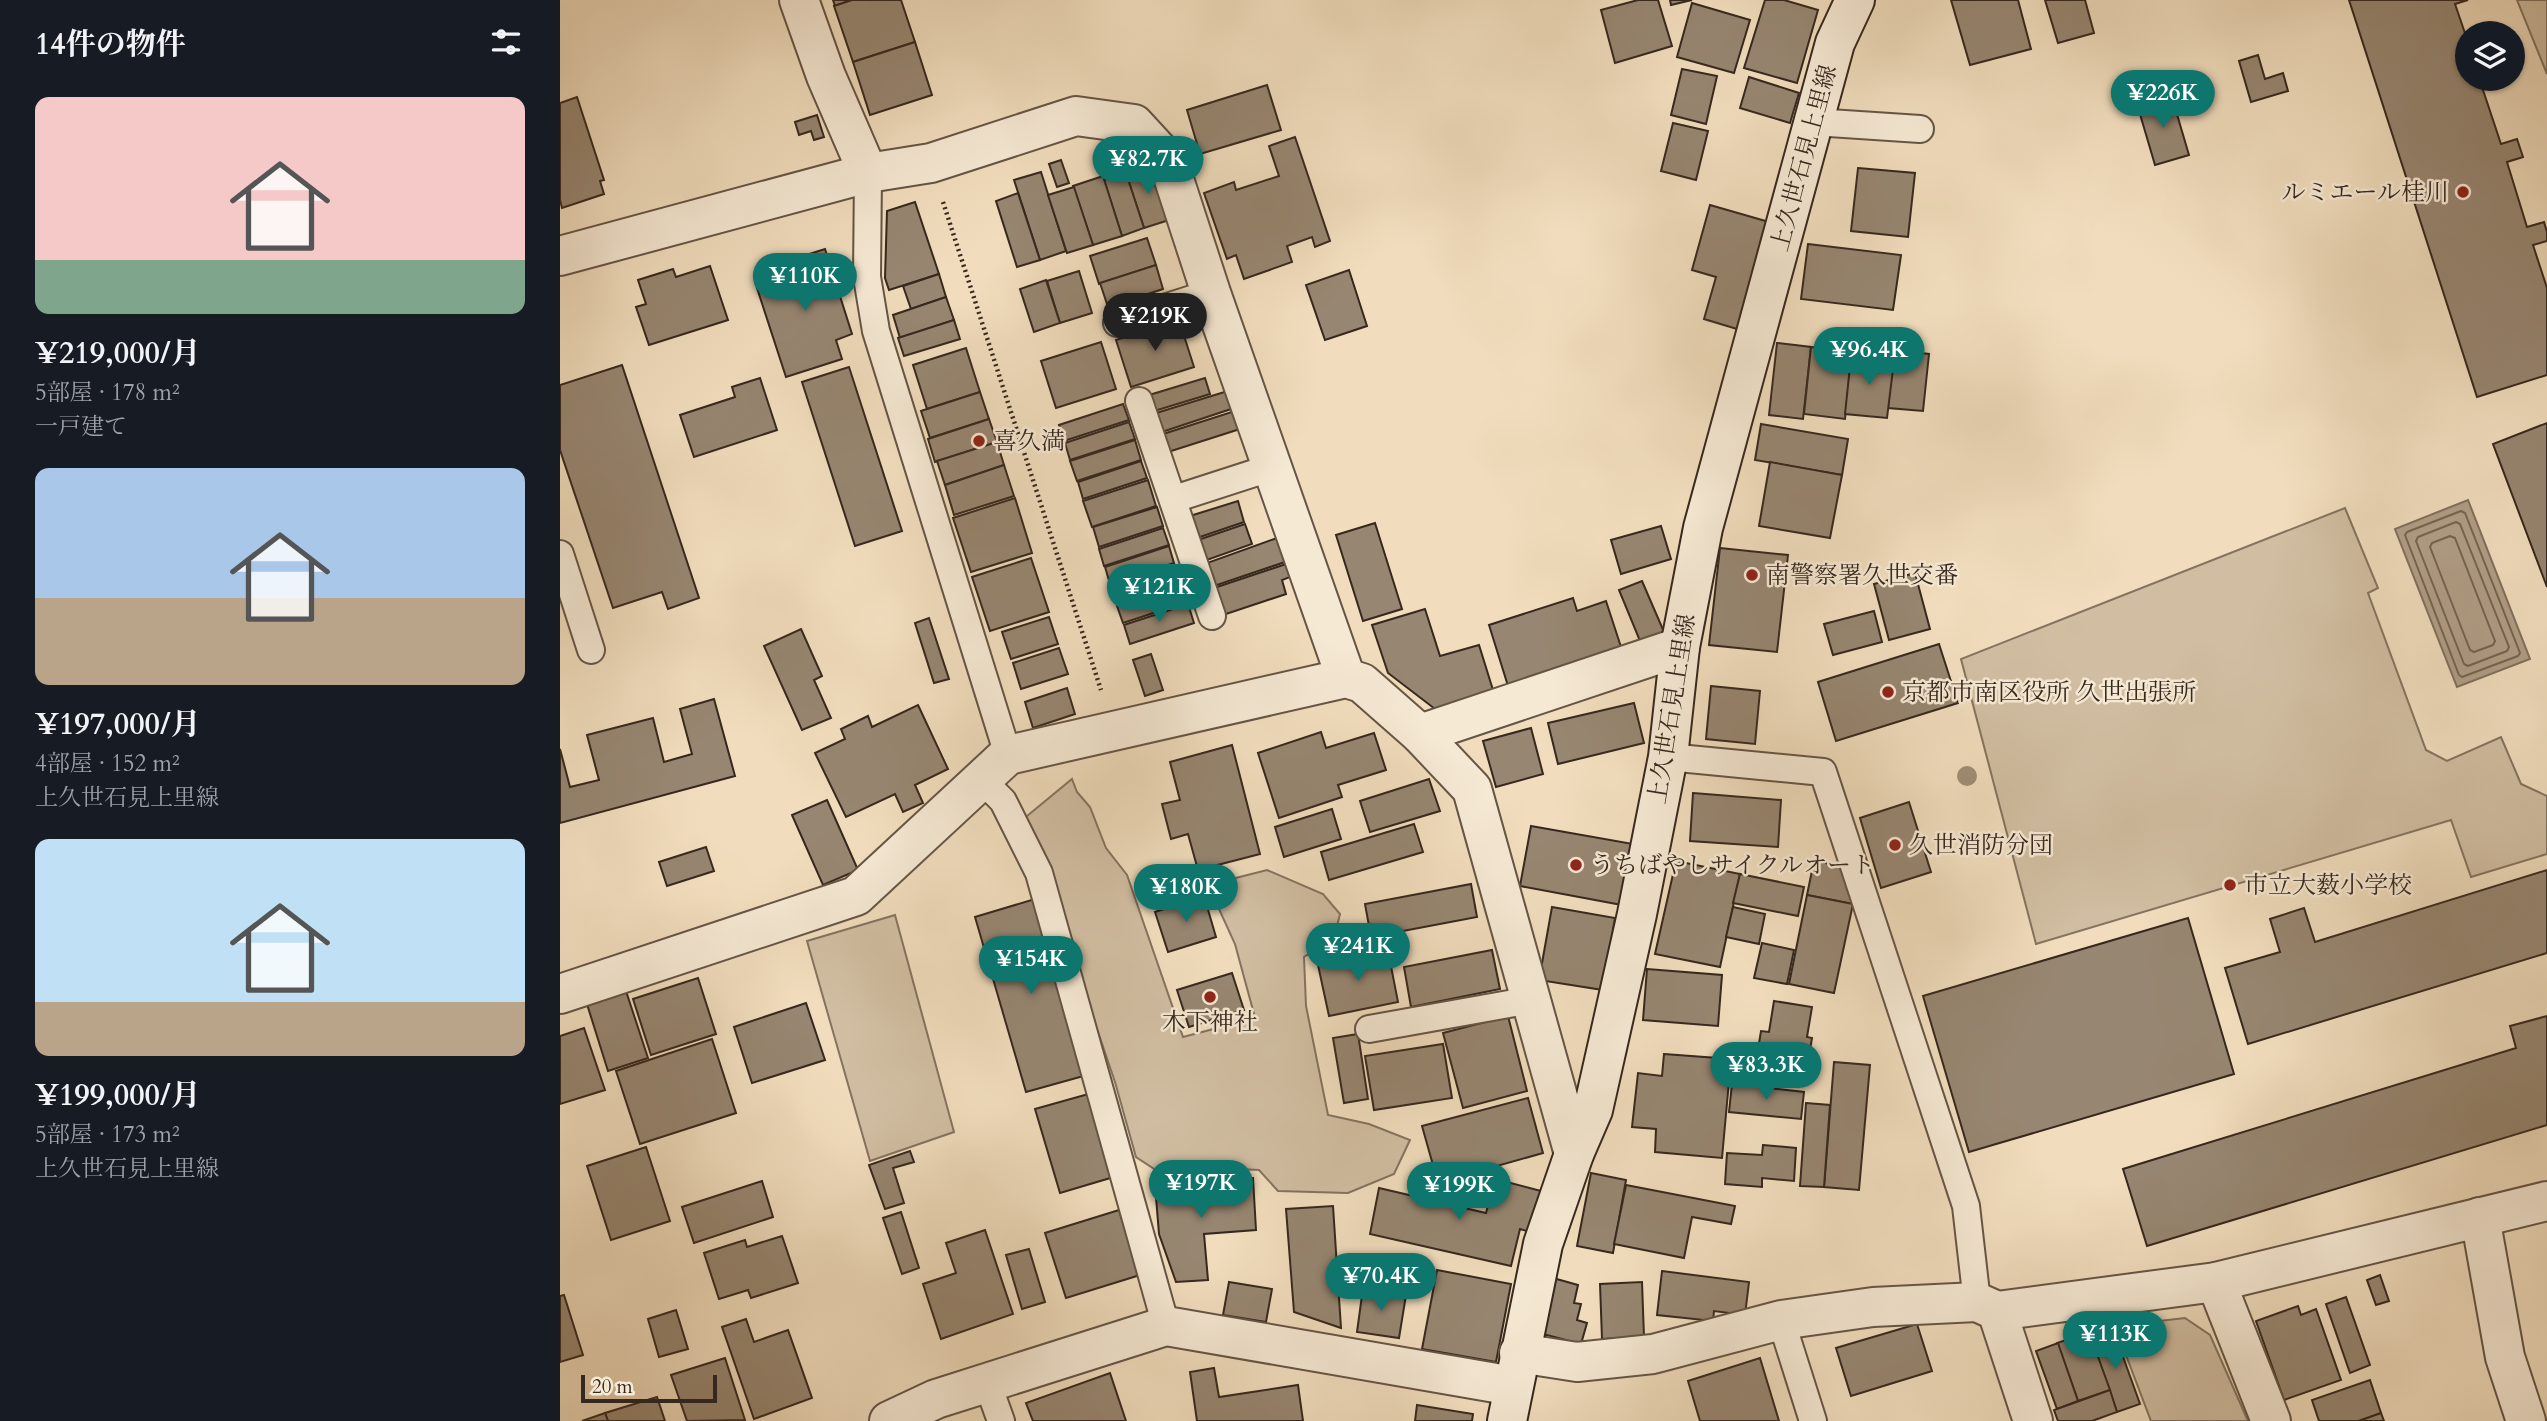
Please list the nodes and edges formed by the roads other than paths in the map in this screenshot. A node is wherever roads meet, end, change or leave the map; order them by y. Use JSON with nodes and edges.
{"nodes":[{"id":1,"x":799,"y":0,"type":"edge"},
{"id":2,"x":1855,"y":0,"type":"edge"},
{"id":3,"x":1814,"y":122,"type":"junction"},
{"id":4,"x":1920,"y":129,"type":"dead end"},
{"id":5,"x":869,"y":173,"type":"junction"},
{"id":6,"x":560,"y":256,"type":"edge"},
{"id":7,"x":1211,"y":293,"type":"junction"},
{"id":8,"x":1117,"y":323,"type":"dead end"},
{"id":9,"x":1139,"y":401,"type":"dead end"},
{"id":10,"x":1273,"y":467,"type":"junction"},
{"id":11,"x":1174,"y":499,"type":"junction"},
{"id":12,"x":560,"y":554,"type":"edge"},
{"id":13,"x":1212,"y":615,"type":"dead end"},
{"id":14,"x":1680,"y":647,"type":"junction"},
{"id":15,"x":590,"y":650,"type":"dead end"},
{"id":16,"x":1346,"y":678,"type":"junction"},
{"id":17,"x":1420,"y":734,"type":"junction"},
{"id":18,"x":1668,"y":757,"type":"junction"},
{"id":19,"x":995,"y":767,"type":"junction"},
{"id":20,"x":560,"y":994,"type":"edge"},
{"id":21,"x":1531,"y":1000,"type":"junction"},
{"id":22,"x":1369,"y":1029,"type":"dead end"},
{"id":23,"x":1574,"y":1154,"type":"junction"},
{"id":24,"x":2547,"y":1201,"type":"edge"},
{"id":25,"x":2480,"y":1217,"type":"junction"},
{"id":26,"x":2216,"y":1282,"type":"junction"},
{"id":27,"x":1987,"y":1307,"type":"junction"},
{"id":28,"x":1781,"y":1320,"type":"junction"},
{"id":29,"x":1166,"y":1326,"type":"junction"},
{"id":30,"x":988,"y":1382,"type":"junction"},
{"id":31,"x":1513,"y":1387,"type":"edge"},
{"id":32,"x":889,"y":1421,"type":"edge"},
{"id":33,"x":1001,"y":1421,"type":"edge"},
{"id":34,"x":1812,"y":1421,"type":"edge"},
{"id":35,"x":2034,"y":1421,"type":"edge"},
{"id":36,"x":2271,"y":1421,"type":"edge"},
{"id":37,"x":2526,"y":1421,"type":"edge"}],
"edges":[{"from":1,"to":5,"type":"street"},
{"from":2,"to":3,"type":"street","name":"上久世石見上里線"},
{"from":3,"to":4,"type":"lane"},
{"from":3,"to":14,"type":"street","name":"上久世石見上里線"},
{"from":5,"to":6,"type":"street"},
{"from":5,"to":7,"type":"street"},
{"from":5,"to":19,"type":"lane"},
{"from":7,"to":8,"type":"lane"},
{"from":7,"to":10,"type":"street"},
{"from":9,"to":11,"type":"lane"},
{"from":10,"to":11,"type":"lane"},
{"from":10,"to":16,"type":"street"},
{"from":11,"to":13,"type":"lane"},
{"from":12,"to":15,"type":"lane"},
{"from":14,"to":17,"type":"street"},
{"from":14,"to":18,"type":"street","name":"上久世石見上里線"},
{"from":16,"to":17,"type":"street"},
{"from":16,"to":19,"type":"street"},
{"from":17,"to":21,"type":"street"},
{"from":18,"to":23,"type":"street","name":"上久世石見上里線"},
{"from":18,"to":27,"type":"lane"},
{"from":19,"to":20,"type":"street"},
{"from":19,"to":29,"type":"lane"},
{"from":21,"to":22,"type":"lane"},
{"from":21,"to":23,"type":"street"},
{"from":23,"to":31,"type":"street","name":"上久世石見上里線"},
{"from":24,"to":25,"type":"street"},
{"from":25,"to":26,"type":"street"},
{"from":25,"to":37,"type":"street"},
{"from":26,"to":27,"type":"street"},
{"from":26,"to":36,"type":"street"},
{"from":27,"to":28,"type":"street"},
{"from":27,"to":35,"type":"street"},
{"from":28,"to":31,"type":"street"},
{"from":28,"to":34,"type":"lane"},
{"from":29,"to":30,"type":"street"},
{"from":29,"to":31,"type":"street"},
{"from":30,"to":32,"type":"street"},
{"from":30,"to":33,"type":"lane"}]}
